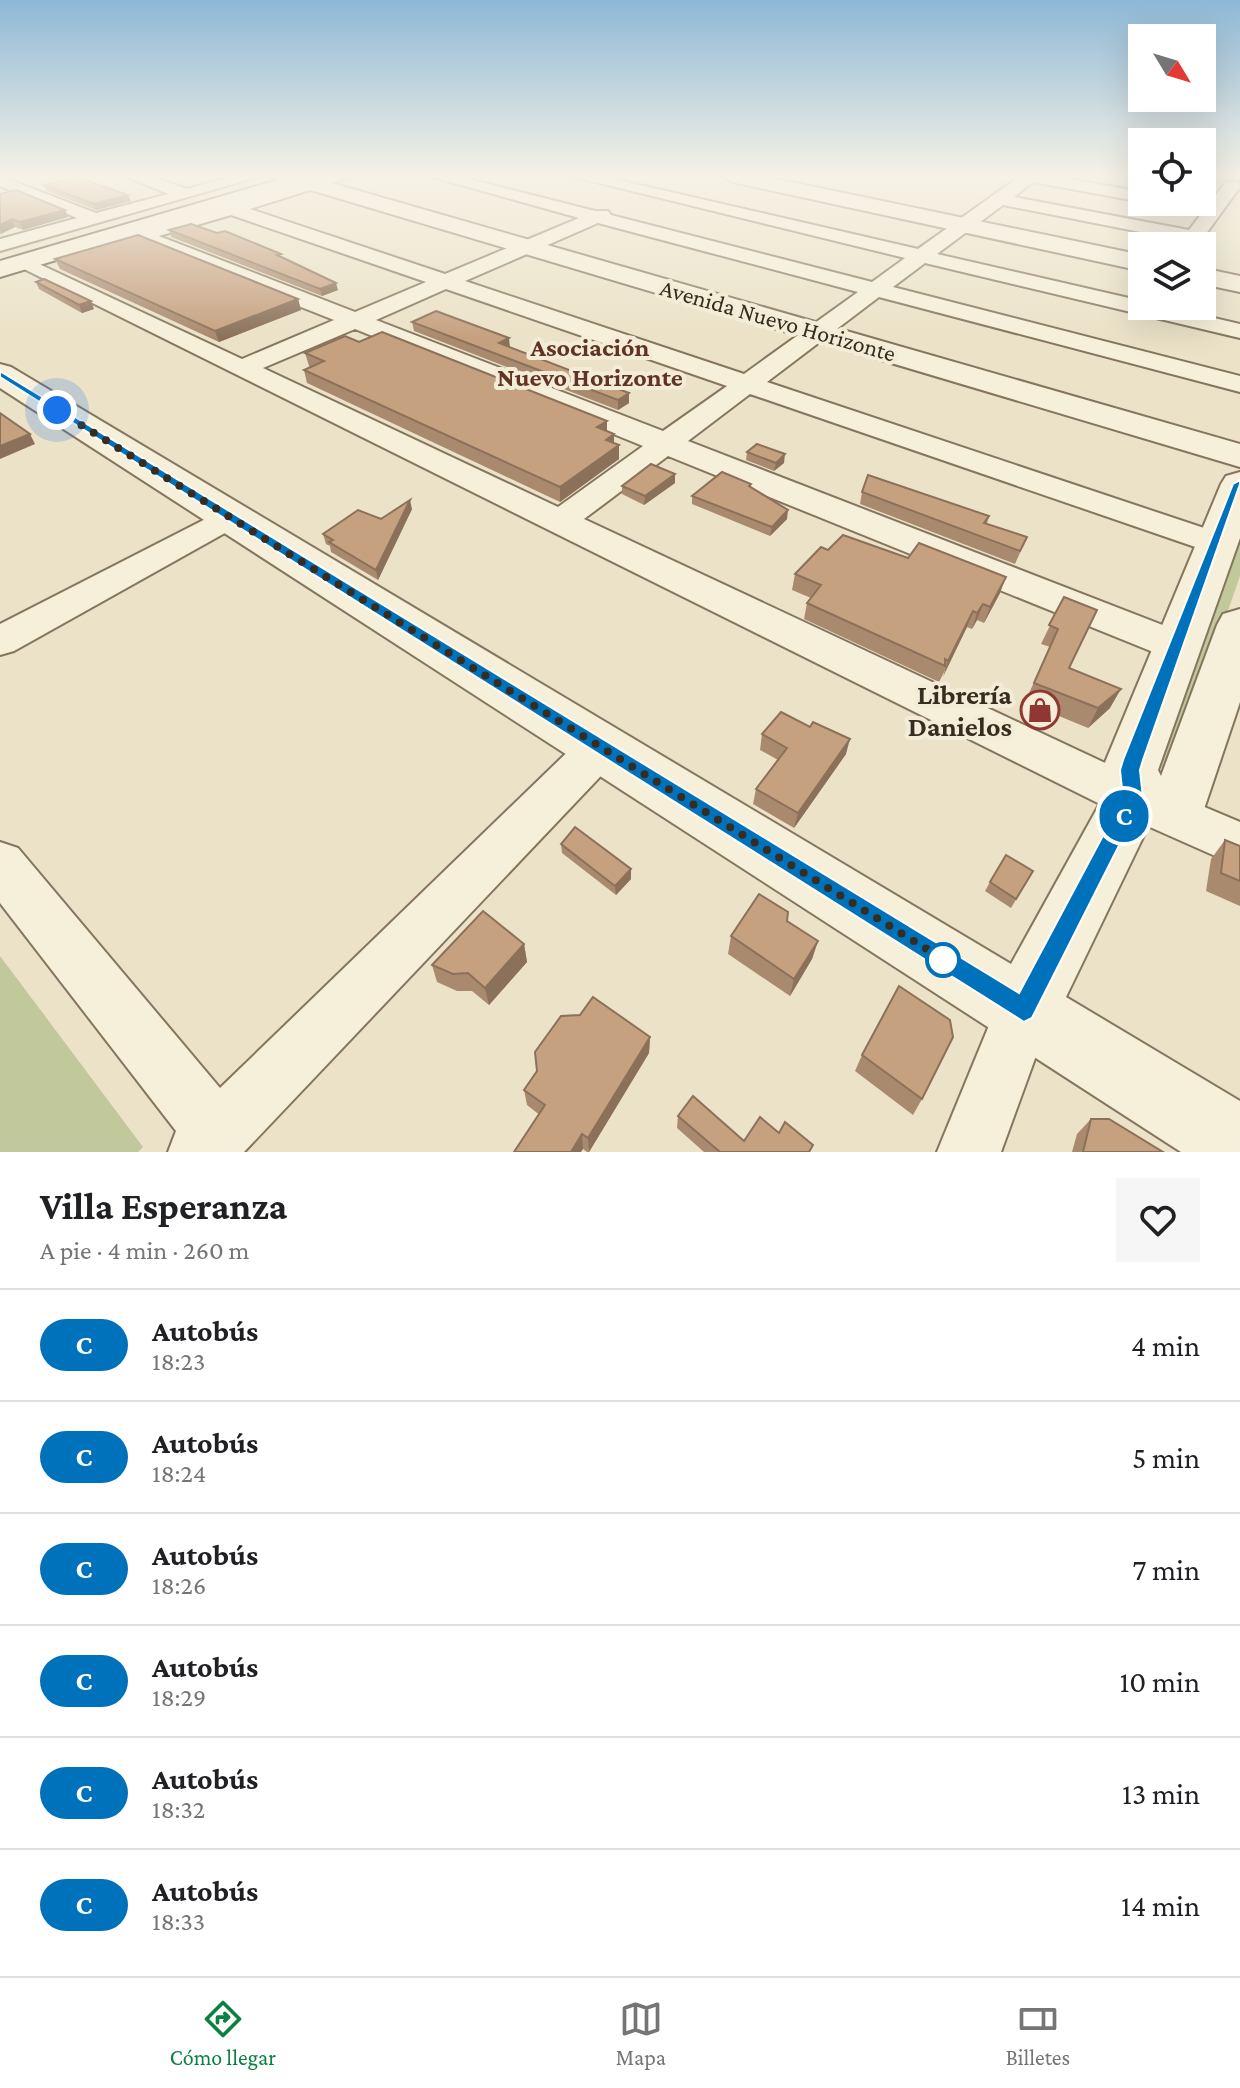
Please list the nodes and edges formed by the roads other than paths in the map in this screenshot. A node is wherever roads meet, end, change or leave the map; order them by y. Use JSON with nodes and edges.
{"nodes":[{"id":1,"x":71,"y":230,"type":"edge"},
{"id":2,"x":111,"y":230,"type":"edge"},
{"id":3,"x":159,"y":230,"type":"edge"},
{"id":4,"x":293,"y":230,"type":"edge"},
{"id":5,"x":469,"y":230,"type":"edge"},
{"id":6,"x":567,"y":230,"type":"edge"},
{"id":7,"x":647,"y":230,"type":"edge"},
{"id":8,"x":810,"y":230,"type":"edge"},
{"id":9,"x":954,"y":230,"type":"edge"},
{"id":10,"x":984,"y":230,"type":"edge"},
{"id":11,"x":140,"y":235,"type":"junction"},
{"id":12,"x":526,"y":247,"type":"junction"},
{"id":13,"x":920,"y":255,"type":"junction"},
{"id":14,"x":6,"y":259,"type":"edge"},
{"id":15,"x":1128,"y":260,"type":"edge"},
{"id":16,"x":1216,"y":279,"type":"edge"},
{"id":17,"x":447,"y":282,"type":"junction"},
{"id":18,"x":1240,"y":284,"type":"edge"},
{"id":19,"x":873,"y":289,"type":"junction"},
{"id":20,"x":355,"y":321,"type":"junction"},
{"id":21,"x":817,"y":331,"type":"junction"},
{"id":22,"x":1240,"y":331,"type":"edge"},
{"id":23,"x":240,"y":369,"type":"junction"},
{"id":24,"x":0,"y":374,"type":"edge"},
{"id":25,"x":748,"y":383,"type":"junction"},
{"id":26,"x":1240,"y":384,"type":"edge"},
{"id":27,"x":665,"y":444,"type":"junction"},
{"id":28,"x":1240,"y":456,"type":"edge"},
{"id":29,"x":1240,"y":484,"type":"edge"},
{"id":30,"x":229,"y":517,"type":"junction"},
{"id":31,"x":558,"y":522,"type":"junction"},
{"id":32,"x":1216,"y":543,"type":"junction"},
{"id":33,"x":1240,"y":625,"type":"edge"},
{"id":34,"x":0,"y":641,"type":"edge"},
{"id":35,"x":1177,"y":646,"type":"junction"},
{"id":36,"x":600,"y":748,"type":"junction"},
{"id":37,"x":1133,"y":798,"type":"junction"},
{"id":38,"x":1240,"y":845,"type":"edge"},
{"id":39,"x":0,"y":864,"type":"edge"},
{"id":40,"x":1024,"y":1009,"type":"junction"},
{"id":41,"x":209,"y":1143,"type":"edge"},
{"id":42,"x":1240,"y":1145,"type":"edge"},
{"id":43,"x":969,"y":1152,"type":"edge"}],
"edges":[{"from":1,"to":14,"type":"street"},
{"from":2,"to":14,"type":"street"},
{"from":3,"to":11,"type":"street"},
{"from":4,"to":17,"type":"street"},
{"from":5,"to":12,"type":"street","name":"Avenida Nuevo Horizonte"},
{"from":6,"to":12,"type":"street"},
{"from":7,"to":19,"type":"street"},
{"from":8,"to":13,"type":"street"},
{"from":9,"to":13,"type":"street"},
{"from":10,"to":15,"type":"street"},
{"from":11,"to":14,"type":"street"},
{"from":11,"to":20,"type":"street"},
{"from":12,"to":17,"type":"street"},
{"from":12,"to":21,"type":"street","name":"Avenida Nuevo Horizonte"},
{"from":13,"to":19,"type":"street"},
{"from":13,"to":22,"type":"street"},
{"from":14,"to":23,"type":"street"},
{"from":16,"to":18,"type":"street"},
{"from":17,"to":20,"type":"street"},
{"from":17,"to":25,"type":"street"},
{"from":19,"to":21,"type":"street"},
{"from":19,"to":26,"type":"street"},
{"from":20,"to":23,"type":"street"},
{"from":20,"to":27,"type":"street"},
{"from":21,"to":25,"type":"street"},
{"from":21,"to":28,"type":"street","name":"Avenida Nuevo Horizonte"},
{"from":23,"to":31,"type":"street"},
{"from":24,"to":30,"type":"street"},
{"from":25,"to":27,"type":"street"},
{"from":25,"to":32,"type":"street"},
{"from":27,"to":31,"type":"street"},
{"from":27,"to":35,"type":"street"},
{"from":29,"to":32,"type":"street"},
{"from":30,"to":34,"type":"street"},
{"from":30,"to":36,"type":"street"},
{"from":31,"to":37,"type":"street"},
{"from":32,"to":35,"type":"street"},
{"from":33,"to":37,"type":"street"},
{"from":35,"to":37,"type":"street"},
{"from":36,"to":40,"type":"street"},
{"from":36,"to":41,"type":"street"},
{"from":37,"to":38,"type":"street"},
{"from":37,"to":40,"type":"street"},
{"from":39,"to":41,"type":"street"},
{"from":40,"to":42,"type":"street"},
{"from":40,"to":43,"type":"street"}]}
